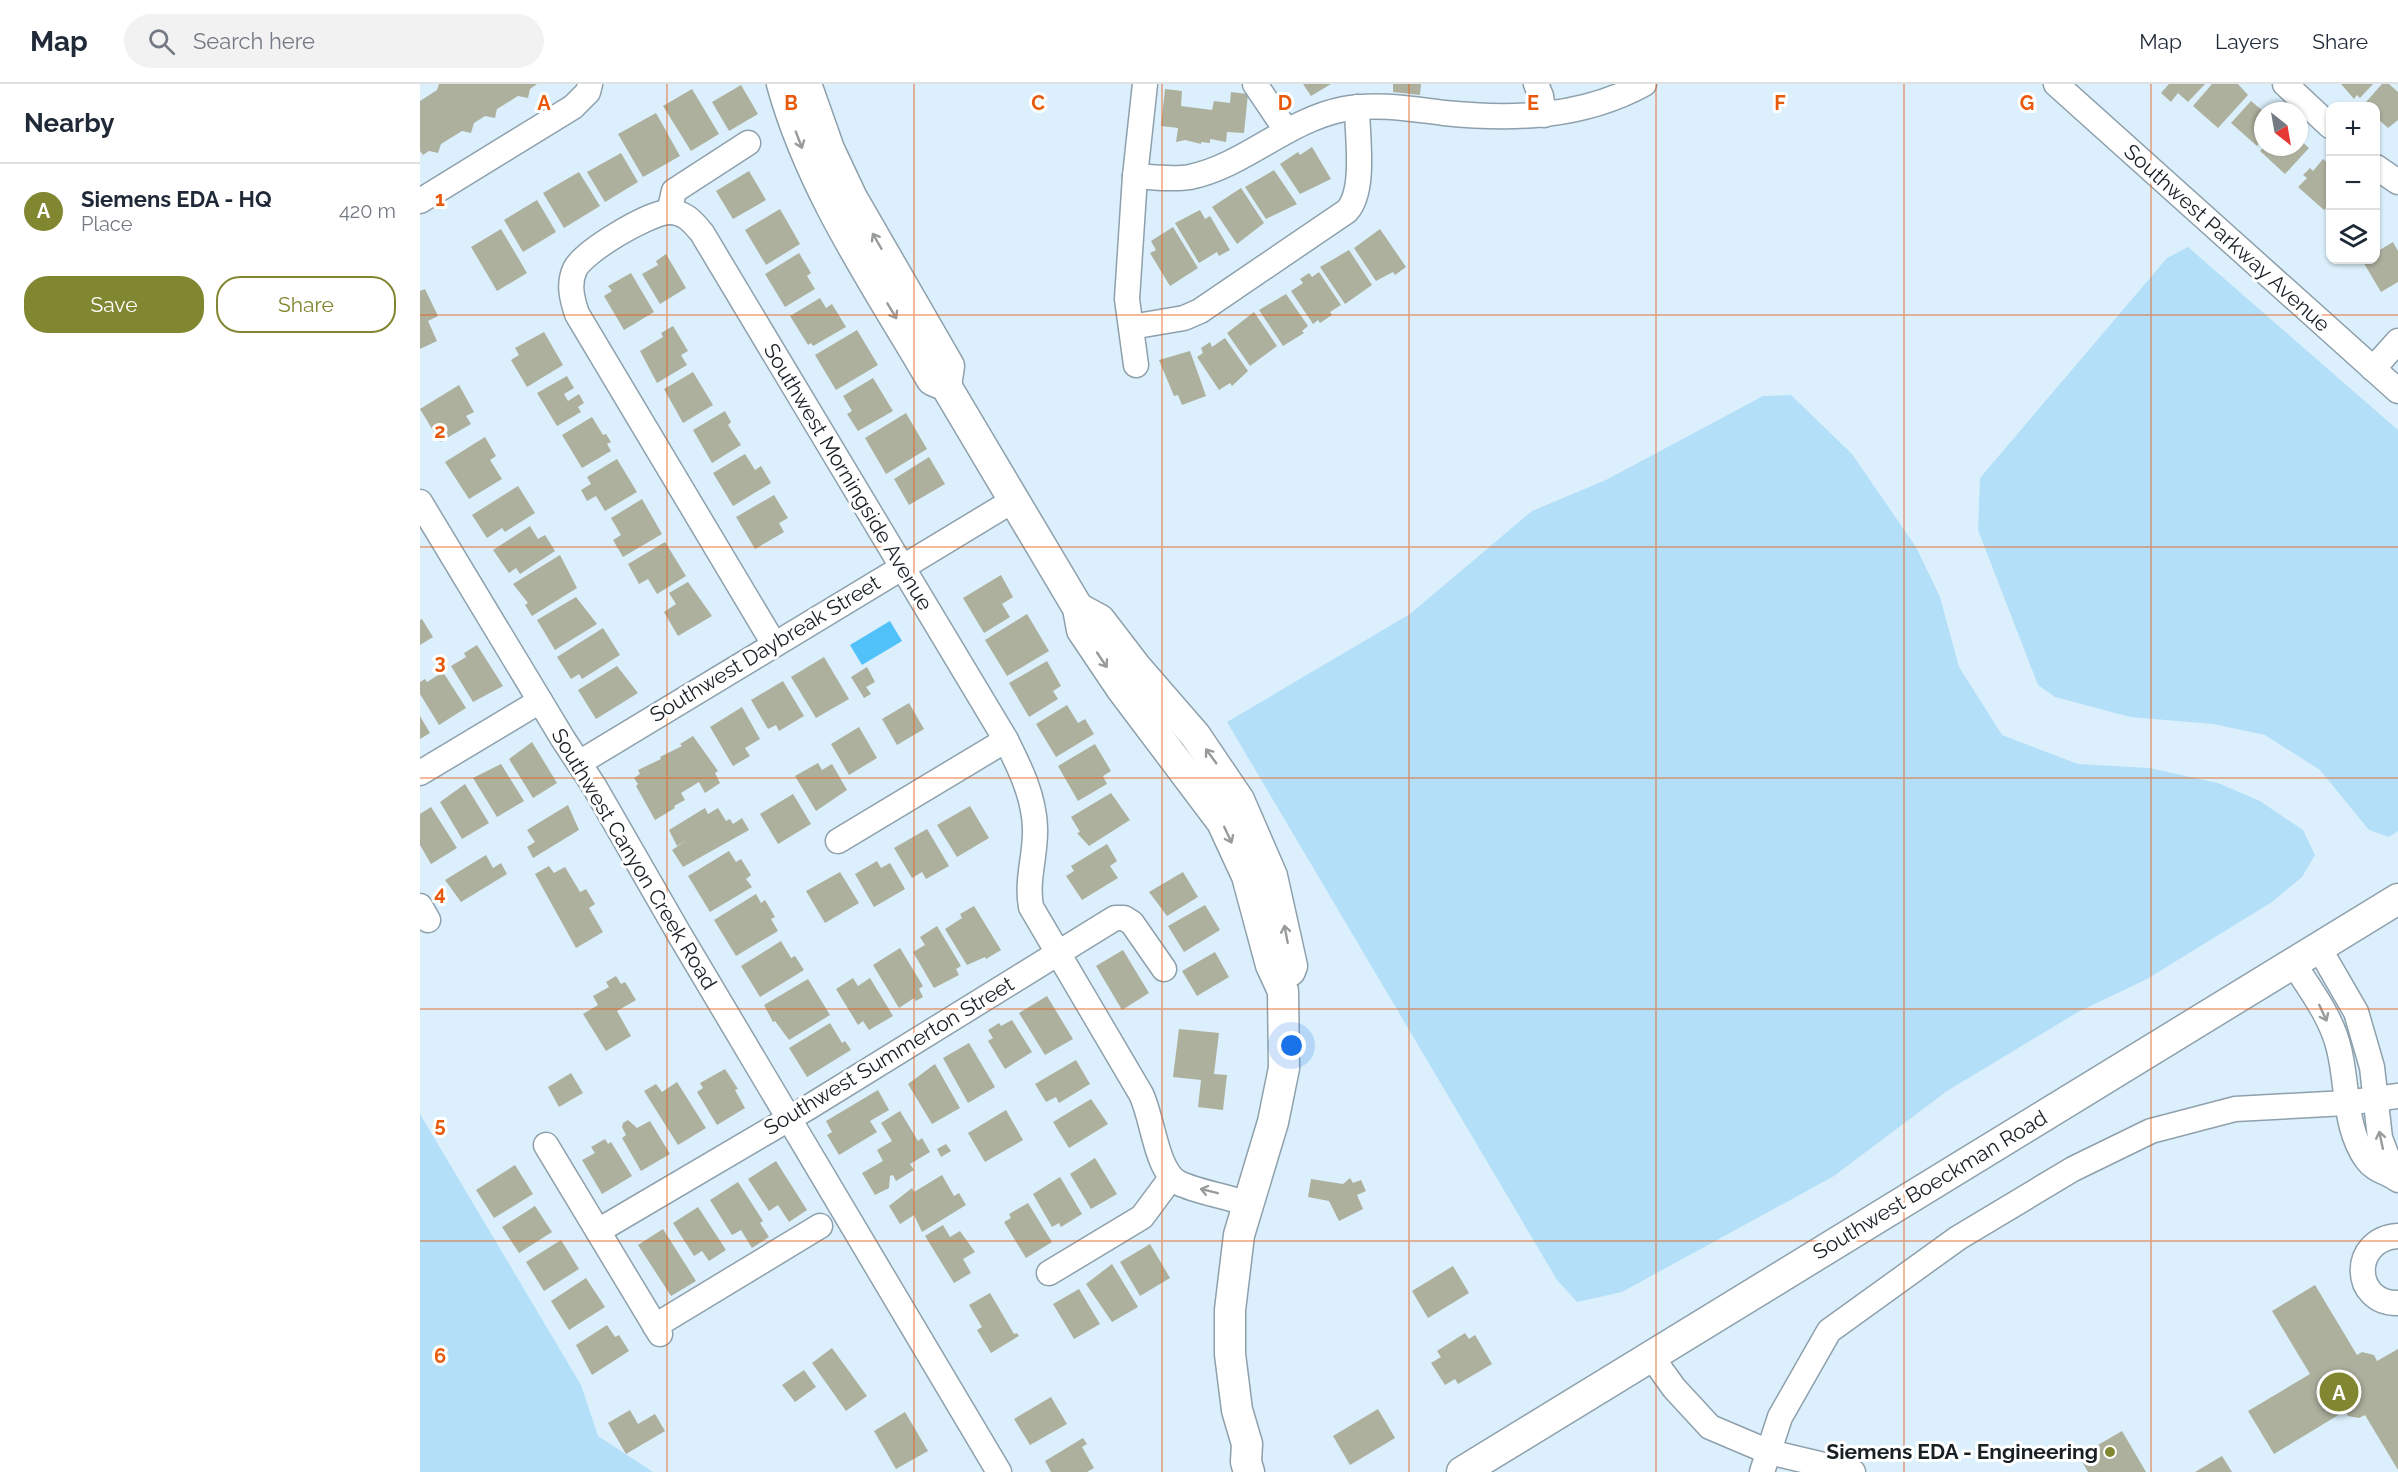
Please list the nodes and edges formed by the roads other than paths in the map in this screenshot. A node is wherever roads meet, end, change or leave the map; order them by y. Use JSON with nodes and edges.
{"nodes":[{"id":1,"x":590,"y":84,"type":"edge"},
{"id":2,"x":782,"y":84,"type":"edge"},
{"id":3,"x":806,"y":84,"type":"edge"},
{"id":4,"x":1145,"y":84,"type":"edge"},
{"id":5,"x":1255,"y":84,"type":"edge"},
{"id":6,"x":1536,"y":84,"type":"edge"},
{"id":7,"x":1644,"y":84,"type":"edge"},
{"id":8,"x":2056,"y":84,"type":"edge"},
{"id":9,"x":2285,"y":84,"type":"edge"},
{"id":10,"x":1357,"y":107,"type":"junction"},
{"id":11,"x":1544,"y":115,"type":"junction"},
{"id":12,"x":2326,"y":121,"type":"edge"},
{"id":13,"x":1286,"y":130,"type":"junction"},
{"id":14,"x":748,"y":143,"type":"dead end"},
{"id":15,"x":2380,"y":170,"type":"edge"},
{"id":16,"x":1135,"y":176,"type":"junction"},
{"id":17,"x":2398,"y":183,"type":"edge"},
{"id":18,"x":420,"y":201,"type":"edge"},
{"id":19,"x":669,"y":212,"type":"junction"},
{"id":20,"x":1131,"y":327,"type":"junction"},
{"id":21,"x":2398,"y":341,"type":"edge"},
{"id":22,"x":1137,"y":365,"type":"dead end"},
{"id":23,"x":2373,"y":369,"type":"junction"},
{"id":24,"x":946,"y":386,"type":"junction"},
{"id":25,"x":2396,"y":386,"type":"edge"},
{"id":26,"x":1014,"y":500,"type":"junction"},
{"id":27,"x":420,"y":502,"type":"edge"},
{"id":28,"x":428,"y":532,"type":"edge"},
{"id":29,"x":900,"y":567,"type":"junction"},
{"id":30,"x":774,"y":644,"type":"junction"},
{"id":31,"x":540,"y":701,"type":"junction"},
{"id":32,"x":1006,"y":740,"type":"junction"},
{"id":33,"x":579,"y":763,"type":"junction"},
{"id":34,"x":420,"y":773,"type":"edge"},
{"id":35,"x":838,"y":841,"type":"dead end"},
{"id":36,"x":2398,"y":899,"type":"edge"},
{"id":37,"x":2319,"y":948,"type":"junction"},
{"id":38,"x":1057,"y":954,"type":"junction"},
{"id":39,"x":2293,"y":963,"type":"junction"},
{"id":40,"x":1164,"y":969,"type":"dead end"},
{"id":41,"x":2387,"y":1098,"type":"edge"},
{"id":42,"x":2346,"y":1103,"type":"junction"},
{"id":43,"x":789,"y":1118,"type":"junction"},
{"id":44,"x":546,"y":1145,"type":"dead end"},
{"id":45,"x":1171,"y":1178,"type":"junction"},
{"id":46,"x":2396,"y":1179,"type":"edge"},
{"id":47,"x":1247,"y":1204,"type":"junction"},
{"id":48,"x":820,"y":1226,"type":"dead end"},
{"id":49,"x":598,"y":1232,"type":"junction"},
{"id":50,"x":2398,"y":1236,"type":"edge"},
{"id":51,"x":1050,"y":1274,"type":"dead end"},
{"id":52,"x":2398,"y":1303,"type":"edge"},
{"id":53,"x":1651,"y":1356,"type":"junction"},
{"id":54,"x":1248,"y":1458,"type":"edge"},
{"id":55,"x":1766,"y":1462,"type":"edge"},
{"id":56,"x":999,"y":1472,"type":"edge"},
{"id":57,"x":1268,"y":1472,"type":"edge"},
{"id":58,"x":1462,"y":1472,"type":"edge"},
{"id":59,"x":1853,"y":1472,"type":"edge"}],
"edges":[{"from":1,"to":18,"type":"street"},
{"from":2,"to":24,"type":"main road","one_way":true},
{"from":24,"to":3,"type":"main road","one_way":true},
{"from":4,"to":16,"type":"street"},
{"from":5,"to":13,"type":"street"},
{"from":6,"to":11,"type":"street"},
{"from":7,"to":11,"type":"street"},
{"from":8,"to":23,"type":"street","name":"Southwest Parkway Avenue"},
{"from":9,"to":12,"type":"street"},
{"from":10,"to":11,"type":"street"},
{"from":10,"to":13,"type":"street"},
{"from":10,"to":20,"type":"street"},
{"from":13,"to":16,"type":"street"},
{"from":14,"to":19,"type":"street"},
{"from":15,"to":17,"type":"street"},
{"from":16,"to":20,"type":"street"},
{"from":19,"to":29,"type":"street","name":"Southwest Morningside Avenue"},
{"from":19,"to":30,"type":"street"},
{"from":20,"to":22,"type":"street"},
{"from":21,"to":23,"type":"street"},
{"from":23,"to":25,"type":"street","name":"Southwest Parkway Avenue"},
{"from":24,"to":26,"type":"main road"},
{"from":26,"to":29,"type":"street","name":"Southwest Daybreak Street"},
{"from":26,"to":47,"type":"main road"},
{"from":27,"to":28,"type":"street","name":"Southwest Canyon Creek Road"},
{"from":28,"to":31,"type":"street","name":"Southwest Canyon Creek Road"},
{"from":29,"to":30,"type":"street","name":"Southwest Daybreak Street"},
{"from":29,"to":32,"type":"street","name":"Southwest Morningside Avenue"},
{"from":30,"to":33,"type":"street","name":"Southwest Daybreak Street"},
{"from":31,"to":33,"type":"street","name":"Southwest Canyon Creek Road"},
{"from":31,"to":34,"type":"street"},
{"from":32,"to":35,"type":"street"},
{"from":32,"to":38,"type":"street","name":"Southwest Morningside Avenue"},
{"from":33,"to":43,"type":"street","name":"Southwest Canyon Creek Road"},
{"from":36,"to":37,"type":"main road","name":"Southwest Boeckman Road"},
{"from":37,"to":39,"type":"main road","name":"Southwest Boeckman Road"},
{"from":37,"to":41,"type":"street"},
{"from":38,"to":40,"type":"street","name":"Southwest Summerton Street"},
{"from":38,"to":43,"type":"street","name":"Southwest Summerton Street"},
{"from":38,"to":45,"type":"street","name":"Southwest Morningside Avenue"},
{"from":39,"to":42,"type":"street","one_way":true},
{"from":39,"to":53,"type":"main road","name":"Southwest Boeckman Road"},
{"from":41,"to":42,"type":"street"},
{"from":46,"to":41,"type":"street","one_way":true},
{"from":42,"to":46,"type":"street"},
{"from":42,"to":55,"type":"street"},
{"from":43,"to":49,"type":"street","name":"Southwest Summerton Street"},
{"from":43,"to":56,"type":"street","name":"Southwest Canyon Creek Road"},
{"from":44,"to":49,"type":"street"},
{"from":47,"to":45,"type":"street","one_way":true},
{"from":45,"to":51,"type":"street"},
{"from":47,"to":54,"type":"main road"},
{"from":48,"to":49,"type":"street"},
{"from":50,"to":52,"type":"street"},
{"from":53,"to":55,"type":"street"},
{"from":53,"to":58,"type":"main road","name":"Southwest Boeckman Road"},
{"from":54,"to":57,"type":"main road"},
{"from":55,"to":59,"type":"street"}]}
